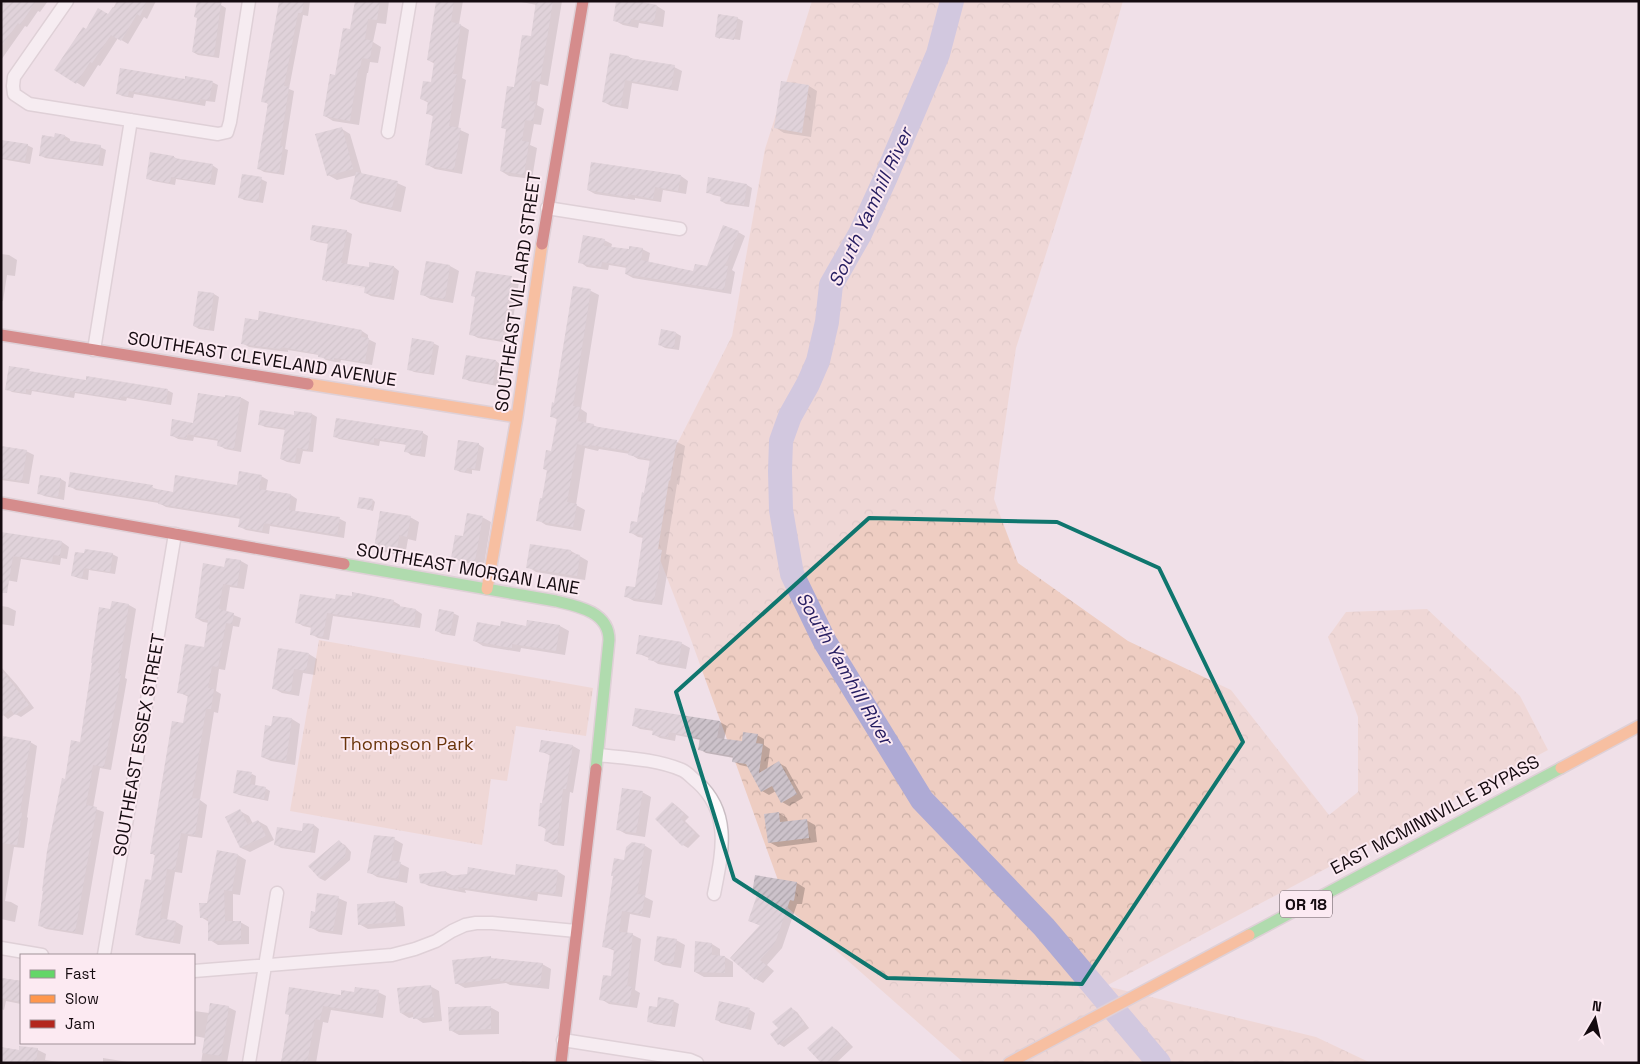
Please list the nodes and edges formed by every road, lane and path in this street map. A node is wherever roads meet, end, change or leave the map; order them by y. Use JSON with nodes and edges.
{"nodes":[{"id":1,"x":67,"y":1,"type":"edge"},
{"id":2,"x":249,"y":1,"type":"edge"},
{"id":3,"x":410,"y":1,"type":"edge"},
{"id":4,"x":584,"y":1,"type":"edge"},
{"id":5,"x":131,"y":120,"type":"junction"},
{"id":6,"x":388,"y":132,"type":"dead end"},
{"id":7,"x":547,"y":208,"type":"junction"},
{"id":8,"x":680,"y":229,"type":"dead end"},
{"id":9,"x":1,"y":335,"type":"edge"},
{"id":10,"x":94,"y":350,"type":"junction"},
{"id":11,"x":517,"y":417,"type":"junction"},
{"id":12,"x":1,"y":504,"type":"edge"},
{"id":13,"x":175,"y":534,"type":"junction"},
{"id":14,"x":488,"y":589,"type":"junction"},
{"id":15,"x":1639,"y":726,"type":"edge"},
{"id":16,"x":598,"y":755,"type":"junction"},
{"id":17,"x":277,"y":893,"type":"dead end"},
{"id":18,"x":714,"y":894,"type":"dead end"},
{"id":19,"x":576,"y":931,"type":"junction"},
{"id":20,"x":1,"y":948,"type":"edge"},
{"id":21,"x":36,"y":954,"type":"edge"},
{"id":22,"x":104,"y":954,"type":"edge"},
{"id":23,"x":266,"y":964,"type":"junction"},
{"id":24,"x":195,"y":970,"type":"edge"},
{"id":25,"x":563,"y":1040,"type":"junction"},
{"id":26,"x":249,"y":1063,"type":"edge"},
{"id":27,"x":561,"y":1063,"type":"edge"},
{"id":28,"x":697,"y":1063,"type":"edge"},
{"id":29,"x":1009,"y":1063,"type":"edge"}],
"edges":[{"from":1,"to":5,"type":"street"},
{"from":2,"to":5,"type":"street"},
{"from":3,"to":6,"type":"street"},
{"from":4,"to":7,"type":"main road","name":"SOUTHEAST VILLARD STREET"},
{"from":5,"to":10,"type":"street"},
{"from":7,"to":8,"type":"street"},
{"from":7,"to":11,"type":"main road","name":"SOUTHEAST VILLARD STREET"},
{"from":9,"to":10,"type":"main road","name":"SOUTHEAST CLEVELAND AVENUE"},
{"from":10,"to":11,"type":"main road","name":"SOUTHEAST CLEVELAND AVENUE"},
{"from":11,"to":14,"type":"main road","name":"SOUTHEAST VILLARD STREET"},
{"from":12,"to":13,"type":"main road","name":"SOUTHEAST MORGAN LANE"},
{"from":13,"to":14,"type":"main road","name":"SOUTHEAST MORGAN LANE"},
{"from":13,"to":22,"type":"street","name":"SOUTHEAST ESSEX STREET"},
{"from":14,"to":16,"type":"main road","name":"SOUTHEAST MORGAN LANE"},
{"from":15,"to":29,"type":"main road","name":"EAST MCMINNVILLE BYPASS","number":"OR 18"},
{"from":16,"to":18,"type":"street"},
{"from":16,"to":19,"type":"main road","name":"SOUTHEAST MORGAN LANE"},
{"from":17,"to":23,"type":"street"},
{"from":19,"to":23,"type":"street"},
{"from":19,"to":25,"type":"main road","name":"SOUTHEAST MORGAN LANE"},
{"from":20,"to":21,"type":"street"},
{"from":23,"to":24,"type":"street"},
{"from":23,"to":26,"type":"street"},
{"from":25,"to":27,"type":"main road","name":"SOUTHEAST MORGAN LANE"},
{"from":25,"to":28,"type":"street"}]}
